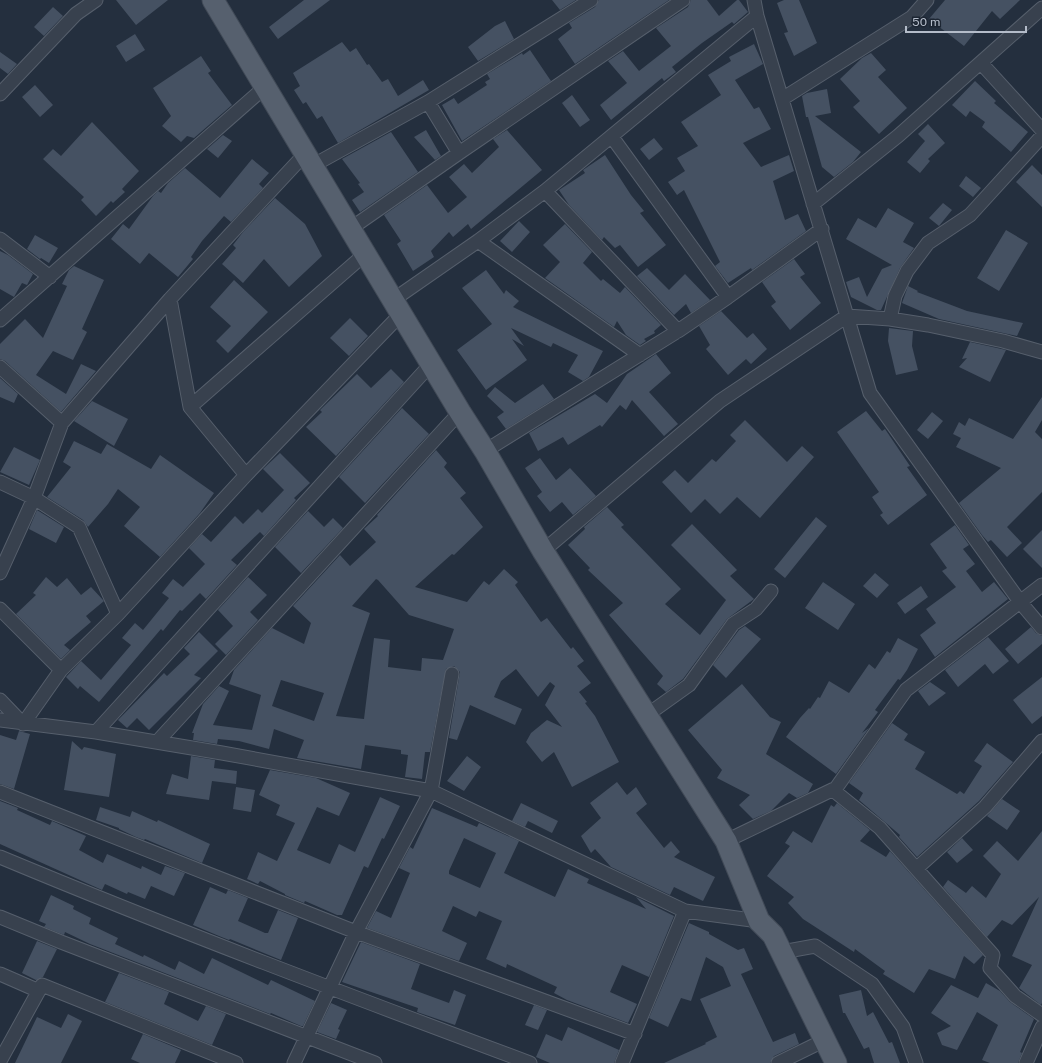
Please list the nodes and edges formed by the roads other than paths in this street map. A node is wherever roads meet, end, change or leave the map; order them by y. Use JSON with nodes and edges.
{"nodes":[{"id":1,"x":96,"y":0,"type":"edge"},
{"id":2,"x":213,"y":0,"type":"edge"},
{"id":3,"x":591,"y":0,"type":"edge"},
{"id":4,"x":683,"y":0,"type":"edge"},
{"id":5,"x":754,"y":0,"type":"edge"},
{"id":6,"x":928,"y":0,"type":"edge"},
{"id":7,"x":1042,"y":8,"type":"edge"},
{"id":8,"x":757,"y":16,"type":"junction"},
{"id":9,"x":981,"y":63,"type":"junction"},
{"id":10,"x":265,"y":87,"type":"junction"},
{"id":11,"x":0,"y":94,"type":"edge"},
{"id":12,"x":782,"y":99,"type":"junction"},
{"id":13,"x":428,"y":102,"type":"junction"},
{"id":14,"x":1042,"y":130,"type":"edge"},
{"id":15,"x":1042,"y":136,"type":"edge"},
{"id":16,"x":612,"y":137,"type":"junction"},
{"id":17,"x":459,"y":153,"type":"junction"},
{"id":18,"x":308,"y":160,"type":"junction"},
{"id":19,"x":545,"y":191,"type":"junction"},
{"id":20,"x":813,"y":204,"type":"junction"},
{"id":21,"x":350,"y":229,"type":"junction"},
{"id":22,"x":822,"y":230,"type":"junction"},
{"id":23,"x":0,"y":239,"type":"edge"},
{"id":24,"x":478,"y":241,"type":"junction"},
{"id":25,"x":365,"y":254,"type":"junction"},
{"id":26,"x":50,"y":277,"type":"junction"},
{"id":27,"x":728,"y":298,"type":"junction"},
{"id":28,"x":170,"y":299,"type":"junction"},
{"id":29,"x":397,"y":307,"type":"junction"},
{"id":30,"x":847,"y":316,"type":"junction"},
{"id":31,"x":890,"y":319,"type":"junction"},
{"id":32,"x":0,"y":320,"type":"edge"},
{"id":33,"x":678,"y":330,"type":"junction"},
{"id":34,"x":1042,"y":352,"type":"edge"},
{"id":35,"x":640,"y":355,"type":"junction"},
{"id":36,"x":431,"y":364,"type":"junction"},
{"id":37,"x":0,"y":367,"type":"edge"},
{"id":38,"x":190,"y":408,"type":"junction"},
{"id":39,"x":460,"y":412,"type":"junction"},
{"id":40,"x":62,"y":423,"type":"junction"},
{"id":41,"x":485,"y":451,"type":"junction"},
{"id":42,"x":246,"y":475,"type":"junction"},
{"id":43,"x":0,"y":482,"type":"edge"},
{"id":44,"x":34,"y":498,"type":"junction"},
{"id":45,"x":543,"y":551,"type":"junction"},
{"id":46,"x":0,"y":573,"type":"edge"},
{"id":47,"x":1042,"y":586,"type":"edge"},
{"id":48,"x":771,"y":591,"type":"dead end"},
{"id":49,"x":1020,"y":603,"type":"junction"},
{"id":50,"x":0,"y":609,"type":"edge"},
{"id":51,"x":118,"y":614,"type":"junction"},
{"id":52,"x":1042,"y":628,"type":"edge"},
{"id":53,"x":61,"y":670,"type":"junction"},
{"id":54,"x":452,"y":674,"type":"dead end"},
{"id":55,"x":0,"y":700,"type":"edge"},
{"id":56,"x":647,"y":715,"type":"junction"},
{"id":57,"x":0,"y":720,"type":"edge"},
{"id":58,"x":23,"y":724,"type":"junction"},
{"id":59,"x":96,"y":732,"type":"junction"},
{"id":60,"x":1042,"y":741,"type":"edge"},
{"id":61,"x":157,"y":742,"type":"junction"},
{"id":62,"x":833,"y":790,"type":"junction"},
{"id":63,"x":431,"y":791,"type":"junction"},
{"id":64,"x":0,"y":792,"type":"edge"},
{"id":65,"x":726,"y":841,"type":"junction"},
{"id":66,"x":0,"y":857,"type":"edge"},
{"id":67,"x":917,"y":868,"type":"junction"},
{"id":68,"x":685,"y":911,"type":"junction"},
{"id":69,"x":0,"y":917,"type":"edge"},
{"id":70,"x":759,"y":921,"type":"junction"},
{"id":71,"x":356,"y":932,"type":"junction"},
{"id":72,"x":782,"y":952,"type":"junction"},
{"id":73,"x":0,"y":974,"type":"edge"},
{"id":74,"x":330,"y":988,"type":"junction"},
{"id":75,"x":39,"y":991,"type":"junction"},
{"id":76,"x":1042,"y":1015,"type":"edge"},
{"id":77,"x":1042,"y":1027,"type":"edge"},
{"id":78,"x":635,"y":1034,"type":"junction"},
{"id":79,"x":308,"y":1037,"type":"junction"},
{"id":80,"x":825,"y":1040,"type":"junction"},
{"id":81,"x":0,"y":1061,"type":"edge"},
{"id":82,"x":236,"y":1063,"type":"edge"},
{"id":83,"x":294,"y":1063,"type":"edge"},
{"id":84,"x":375,"y":1063,"type":"edge"},
{"id":85,"x":530,"y":1063,"type":"edge"},
{"id":86,"x":622,"y":1063,"type":"edge"},
{"id":87,"x":778,"y":1063,"type":"edge"},
{"id":88,"x":836,"y":1063,"type":"edge"},
{"id":89,"x":916,"y":1063,"type":"edge"},
{"id":90,"x":1026,"y":1063,"type":"edge"}],
"edges":[{"from":1,"to":11,"type":"street"},
{"from":2,"to":10,"type":"main road"},
{"from":3,"to":13,"type":"street"},
{"from":4,"to":17,"type":"street"},
{"from":5,"to":8,"type":"street"},
{"from":6,"to":12,"type":"street"},
{"from":7,"to":9,"type":"street"},
{"from":8,"to":12,"type":"street"},
{"from":8,"to":16,"type":"street"},
{"from":9,"to":14,"type":"street"},
{"from":9,"to":20,"type":"street"},
{"from":10,"to":18,"type":"main road"},
{"from":10,"to":26,"type":"street"},
{"from":12,"to":20,"type":"street"},
{"from":13,"to":17,"type":"street"},
{"from":13,"to":18,"type":"street"},
{"from":15,"to":31,"type":"street"},
{"from":16,"to":19,"type":"street"},
{"from":16,"to":27,"type":"street"},
{"from":17,"to":21,"type":"street"},
{"from":18,"to":21,"type":"main road"},
{"from":18,"to":28,"type":"street"},
{"from":19,"to":24,"type":"street"},
{"from":19,"to":33,"type":"street"},
{"from":20,"to":22,"type":"street"},
{"from":21,"to":25,"type":"main road"},
{"from":22,"to":27,"type":"street"},
{"from":22,"to":30,"type":"street"},
{"from":23,"to":26,"type":"street"},
{"from":24,"to":29,"type":"street"},
{"from":24,"to":35,"type":"street"},
{"from":25,"to":29,"type":"main road"},
{"from":25,"to":38,"type":"street"},
{"from":26,"to":32,"type":"street"},
{"from":27,"to":33,"type":"street"},
{"from":28,"to":38,"type":"street"},
{"from":28,"to":40,"type":"street"},
{"from":29,"to":36,"type":"main road"},
{"from":29,"to":42,"type":"street"},
{"from":30,"to":31,"type":"street"},
{"from":30,"to":45,"type":"street"},
{"from":30,"to":49,"type":"street"},
{"from":31,"to":34,"type":"street"},
{"from":33,"to":35,"type":"street"},
{"from":35,"to":41,"type":"street"},
{"from":36,"to":39,"type":"main road"},
{"from":36,"to":59,"type":"street"},
{"from":37,"to":40,"type":"street"},
{"from":38,"to":42,"type":"street"},
{"from":39,"to":41,"type":"main road"},
{"from":39,"to":61,"type":"street"},
{"from":40,"to":44,"type":"street"},
{"from":41,"to":45,"type":"main road"},
{"from":42,"to":51,"type":"street"},
{"from":43,"to":44,"type":"street"},
{"from":44,"to":46,"type":"street"},
{"from":44,"to":51,"type":"street"},
{"from":45,"to":56,"type":"main road"},
{"from":47,"to":49,"type":"street"},
{"from":48,"to":56,"type":"street"},
{"from":49,"to":52,"type":"street"},
{"from":49,"to":62,"type":"street"},
{"from":50,"to":53,"type":"street"},
{"from":51,"to":53,"type":"street"},
{"from":53,"to":58,"type":"street"},
{"from":54,"to":63,"type":"street"},
{"from":55,"to":58,"type":"street"},
{"from":56,"to":65,"type":"main road"},
{"from":57,"to":58,"type":"street"},
{"from":58,"to":59,"type":"street"},
{"from":59,"to":61,"type":"street"},
{"from":60,"to":67,"type":"street"},
{"from":61,"to":63,"type":"street"},
{"from":62,"to":65,"type":"street"},
{"from":62,"to":67,"type":"street"},
{"from":63,"to":68,"type":"street"},
{"from":63,"to":71,"type":"street"},
{"from":64,"to":71,"type":"street"},
{"from":65,"to":70,"type":"main road"},
{"from":66,"to":74,"type":"street"},
{"from":67,"to":76,"type":"street"},
{"from":68,"to":70,"type":"street"},
{"from":68,"to":78,"type":"street"},
{"from":69,"to":79,"type":"street"},
{"from":70,"to":72,"type":"main road"},
{"from":71,"to":74,"type":"street"},
{"from":71,"to":78,"type":"street"},
{"from":72,"to":80,"type":"main road"},
{"from":72,"to":89,"type":"street"},
{"from":73,"to":75,"type":"street"},
{"from":74,"to":79,"type":"street"},
{"from":74,"to":85,"type":"street"},
{"from":75,"to":81,"type":"street"},
{"from":75,"to":82,"type":"street"},
{"from":77,"to":90,"type":"street"},
{"from":78,"to":86,"type":"street"},
{"from":79,"to":83,"type":"street"},
{"from":79,"to":84,"type":"street"},
{"from":80,"to":87,"type":"street"},
{"from":80,"to":88,"type":"main road"}]}
